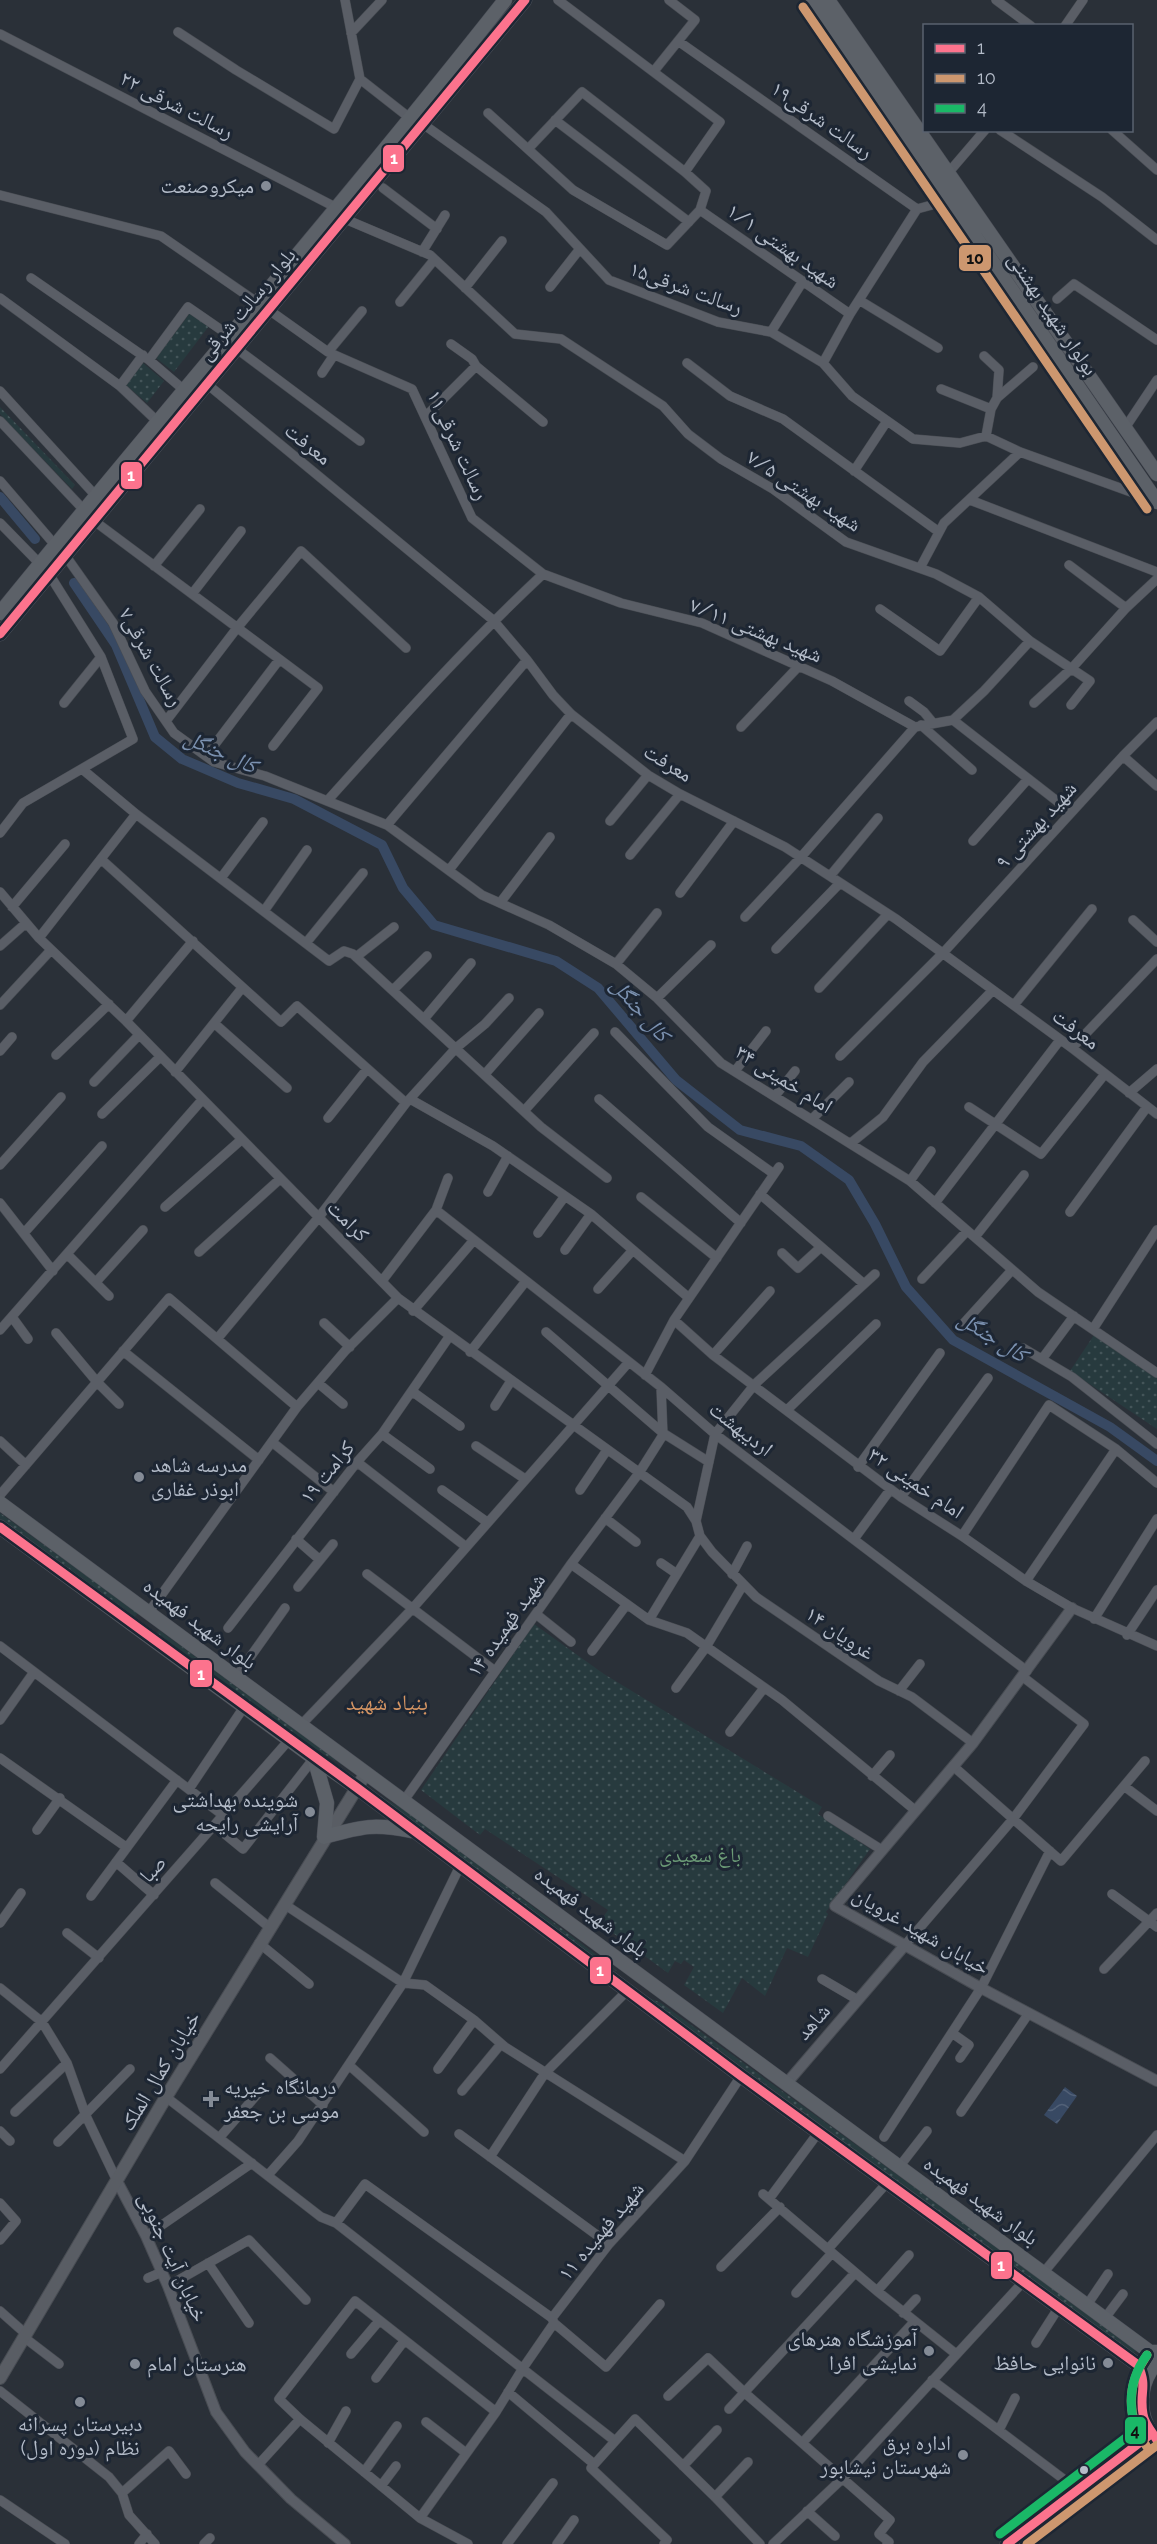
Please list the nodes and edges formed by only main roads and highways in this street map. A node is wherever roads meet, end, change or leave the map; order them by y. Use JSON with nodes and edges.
{"nodes":[{"id":1,"x":505,"y":0,"type":"edge"},
{"id":2,"x":525,"y":0,"type":"edge"},
{"id":3,"x":813,"y":0,"type":"edge"},
{"id":4,"x":828,"y":0,"type":"edge"},
{"id":5,"x":417,"y":121,"type":"junction"},
{"id":6,"x":996,"y":240,"type":"junction"},
{"id":7,"x":983,"y":248,"type":"junction"},
{"id":8,"x":233,"y":342,"type":"junction"},
{"id":9,"x":1157,"y":474,"type":"edge"},
{"id":10,"x":1156,"y":502,"type":"edge"},
{"id":11,"x":60,"y":550,"type":"junction"},
{"id":12,"x":44,"y":569,"type":"junction"},
{"id":13,"x":0,"y":613,"type":"edge"},
{"id":14,"x":2,"y":629,"type":"edge"},
{"id":15,"x":0,"y":1503,"type":"edge"},
{"id":16,"x":0,"y":1527,"type":"edge"},
{"id":17,"x":344,"y":1756,"type":"junction"},
{"id":18,"x":314,"y":1758,"type":"junction"},
{"id":19,"x":366,"y":1773,"type":"junction"},
{"id":20,"x":356,"y":1787,"type":"junction"},
{"id":21,"x":405,"y":1799,"type":"junction"},
{"id":22,"x":415,"y":1832,"type":"junction"},
{"id":23,"x":324,"y":1837,"type":"junction"},
{"id":24,"x":640,"y":1974,"type":"junction"},
{"id":25,"x":627,"y":1991,"type":"junction"},
{"id":26,"x":1157,"y":2352,"type":"edge"},
{"id":27,"x":1157,"y":2362,"type":"edge"},
{"id":28,"x":0,"y":2378,"type":"edge"},
{"id":29,"x":1144,"y":2381,"type":"junction"},
{"id":30,"x":1154,"y":2437,"type":"edge"},
{"id":31,"x":1007,"y":2544,"type":"edge"}],
"edges":[{"from":1,"to":5,"type":"main road","name":"بلوار رسالت شرقی"},
{"from":2,"to":5,"type":"main road","name":"بلوار رسالت شرقی"},
{"from":3,"to":7,"type":"main road","name":"بولوار شهید بهشتی"},
{"from":4,"to":6,"type":"main road","name":"بولوار شهید بهشتی"},
{"from":5,"to":8,"type":"main road","name":"بلوار رسالت شرقی"},
{"from":6,"to":7,"type":"main road"},
{"from":6,"to":9,"type":"main road","name":"بولوار شهید بهشتی"},
{"from":7,"to":10,"type":"main road","name":"بولوار شهید بهشتی"},
{"from":8,"to":11,"type":"main road","name":"بلوار رسالت شرقی"},
{"from":8,"to":11,"type":"main road","name":"بلوار رسالت شرقی"},
{"from":11,"to":12,"type":"main road","name":"بلوار رسالت شرقی"},
{"from":12,"to":13,"type":"main road","name":"بلوار رسالت شرقی"},
{"from":12,"to":14,"type":"main road","name":"بلوار رسالت شرقی"},
{"from":15,"to":17,"type":"main road","name":"بلوار شهید فهمیده"},
{"from":16,"to":18,"type":"main road","name":"بلوار شهید فهمیده"},
{"from":17,"to":19,"type":"main road","name":"بلوار شهید فهمیده"},
{"from":17,"to":21,"type":"main road"},
{"from":18,"to":20,"type":"main road","name":"بلوار شهید فهمیده"},
{"from":18,"to":23,"type":"main road"},
{"from":19,"to":20,"type":"main road","name":"خیابان کمال الملک"},
{"from":19,"to":21,"type":"main road","name":"بلوار شهید فهمیده"},
{"from":20,"to":22,"type":"main road","name":"بلوار شهید فهمیده"},
{"from":20,"to":23,"type":"main road","name":"خیابان کمال الملک"},
{"from":21,"to":24,"type":"main road","name":"بلوار شهید فهمیده"},
{"from":22,"to":23,"type":"main road"},
{"from":22,"to":25,"type":"main road","name":"بلوار شهید فهمیده"},
{"from":23,"to":28,"type":"main road","name":"خیابان کمال الملک"},
{"from":24,"to":25,"type":"main road"},
{"from":24,"to":26,"type":"main road","name":"بلوار شهید فهمیده"},
{"from":25,"to":29,"type":"main road","name":"بلوار شهید فهمیده"},
{"from":27,"to":29,"type":"main road"},
{"from":29,"to":30,"type":"main road"},
{"from":30,"to":31,"type":"main road"}]}
